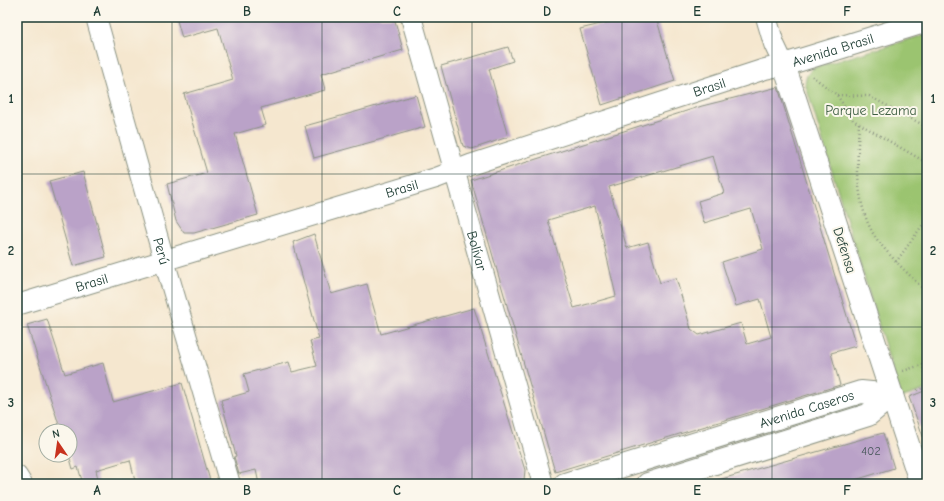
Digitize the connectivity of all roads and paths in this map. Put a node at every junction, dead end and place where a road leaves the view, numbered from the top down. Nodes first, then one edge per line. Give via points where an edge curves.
1 (96, 17) edge
2 (411, 17) edge
3 (766, 17) edge
4 (927, 21) edge
5 (793, 63) junction
6 (837, 95) junction
7 (859, 124) junction
8 (927, 127) edge
9 (927, 163) edge
10 (454, 171) junction
11 (927, 219) edge
12 (164, 260) junction
13 (896, 262) junction
14 (927, 292) edge
15 (17, 306) edge
16 (927, 362) edge
17 (922, 364) junction
18 (927, 379) edge
19 (889, 386) junction
20 (927, 387) edge
21 (917, 390) dead end
22 (17, 476) edge
23 (22, 484) edge
24 (230, 484) edge
25 (543, 484) edge
26 (565, 484) edge
27 (648, 484) edge
28 (921, 484) edge

1 - 12 street, Perú
2 - 10 street, Bolívar
3 - 5 street, Defensa via 774,44
4 - 5 main road, Avenida Brasil
5 - 6 path via 810,70 813,77
5 - 10 street, Brasil via 765,69
5 - 19 main road, Defensa
6 - 7 path via 853,120
6 - 8 path via 869,96
7 - 9 path
7 - 13 path via 859,194 870,228
10 - 12 street, Brasil
10 - 25 street, Bolívar
11 - 13 path
12 - 15 street, Brasil
12 - 24 street, Perú
13 - 14 path
16 - 17 path
17 - 18 path
17 - 19 path
19 - 26 main road, Avenida Caseros via 861,392
19 - 27 main road, Avenida Caseros via 868,415
19 - 28 main road, Defensa
20 - 21 path
22 - 23 street

